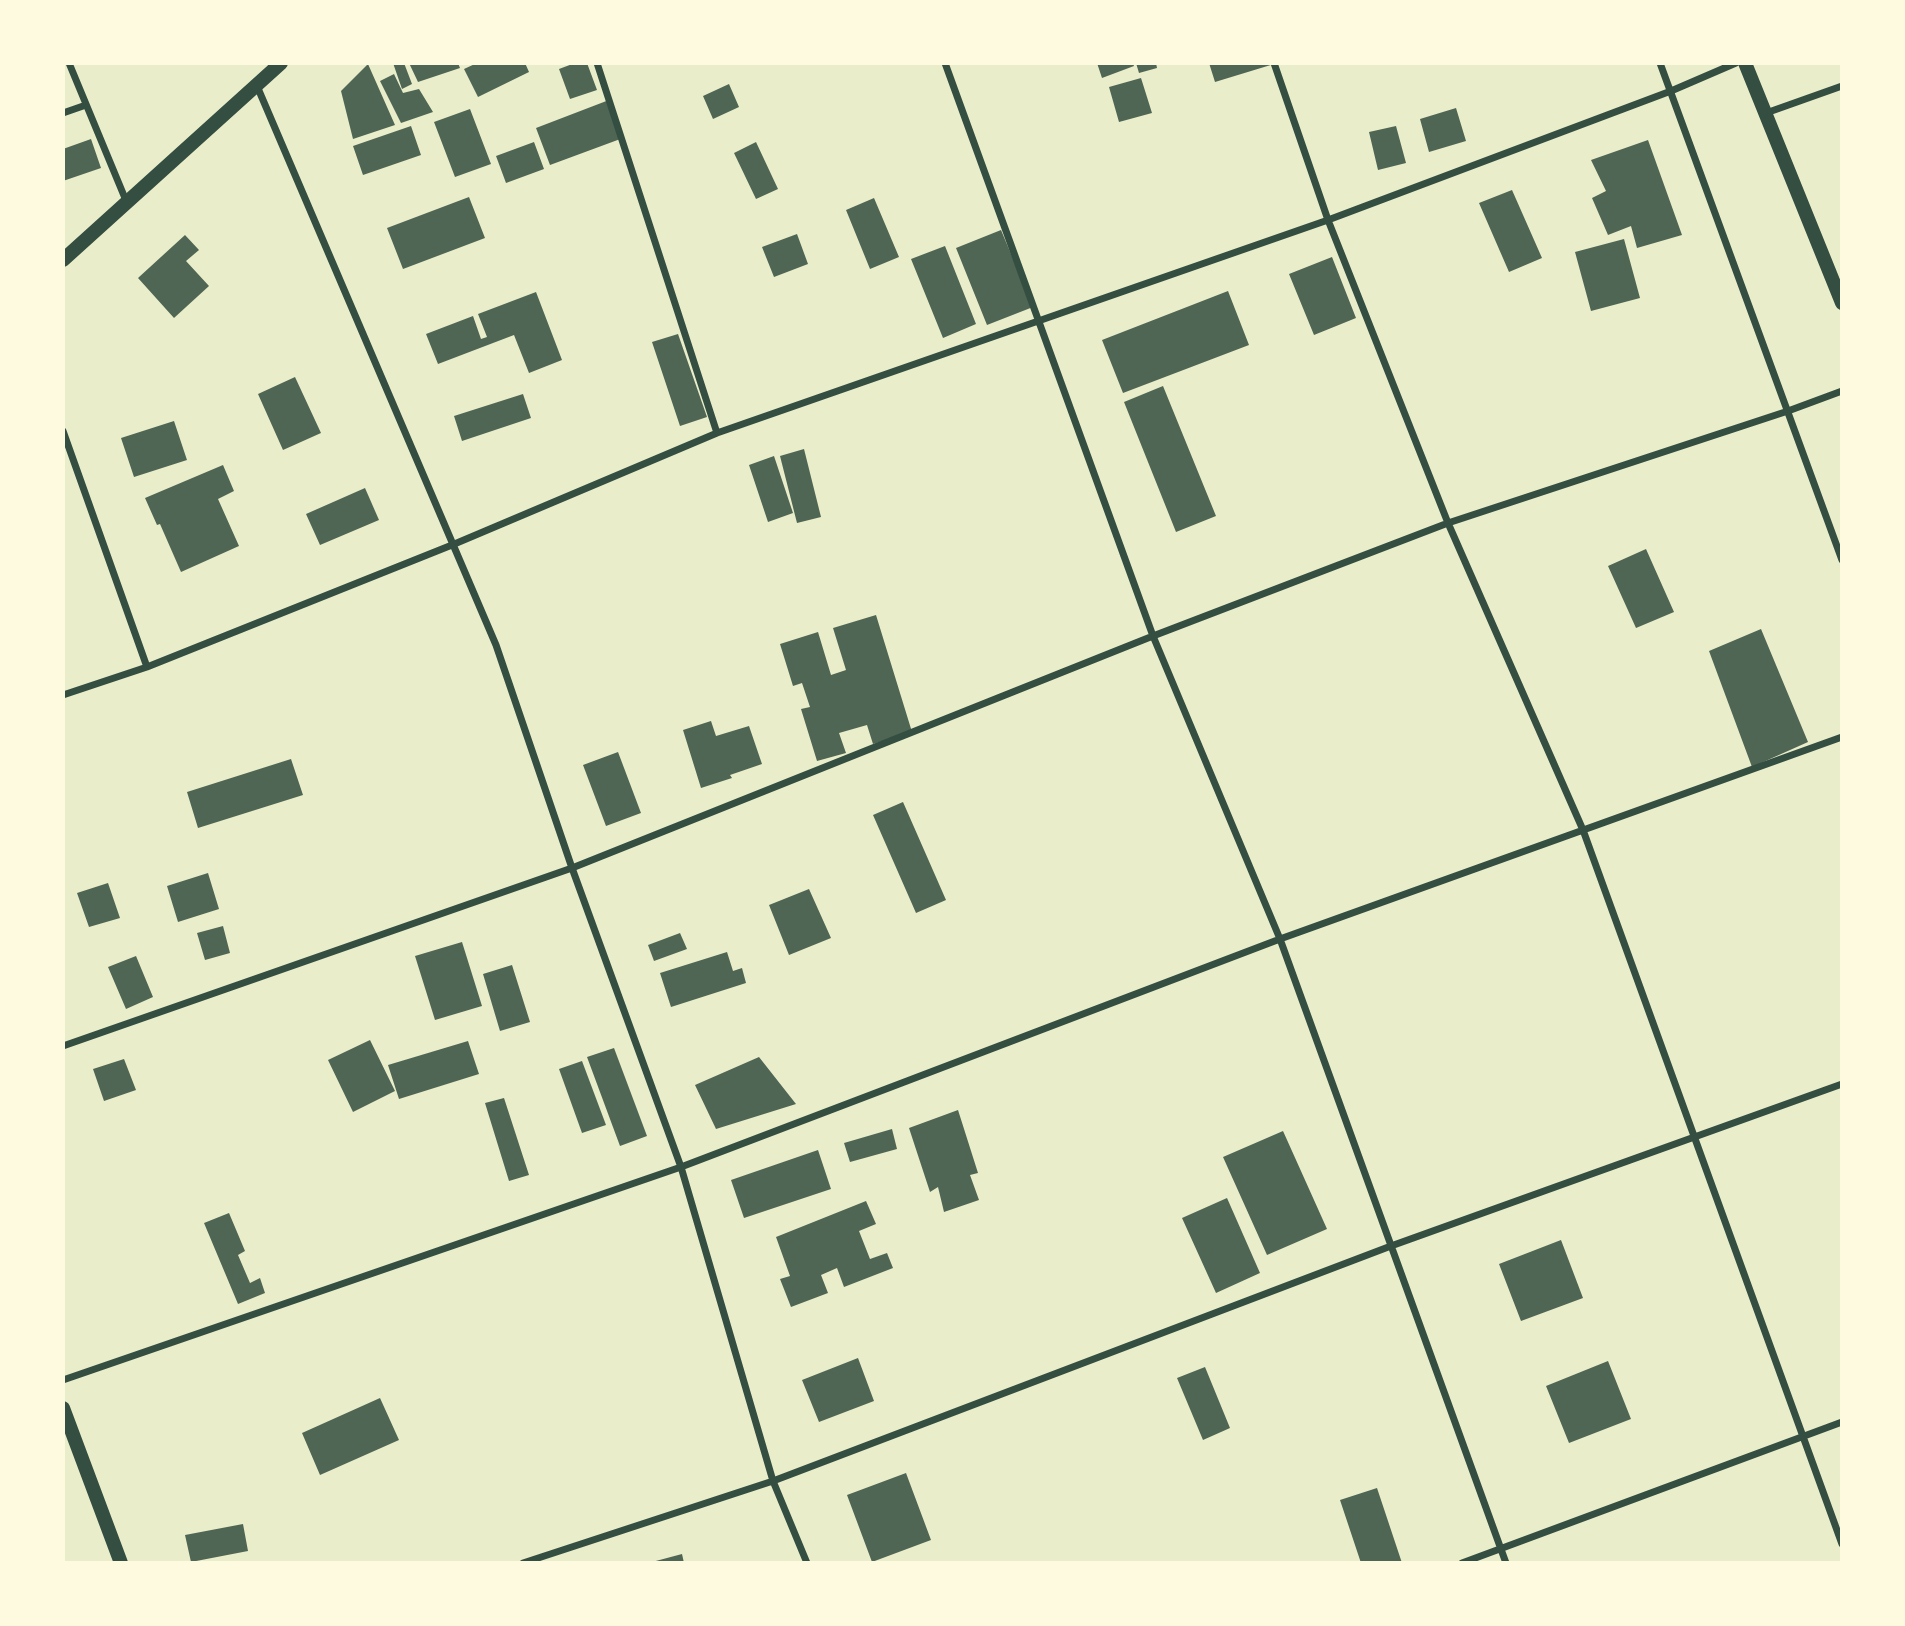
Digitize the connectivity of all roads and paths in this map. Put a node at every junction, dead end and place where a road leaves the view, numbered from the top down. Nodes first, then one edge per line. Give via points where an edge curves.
1 (69, 63) edge
2 (281, 63) edge
3 (597, 63) edge
4 (945, 63) edge
5 (1274, 63) edge
6 (1660, 63) edge
7 (1736, 63) edge
8 (1745, 63) edge
9 (257, 86) junction
10 (1842, 86) edge
11 (1671, 91) junction
12 (86, 105) junction
13 (63, 114) edge
14 (1765, 114) junction
15 (127, 203) junction
16 (1328, 220) junction
17 (63, 260) edge
18 (1842, 303) edge
19 (1039, 321) junction
20 (1842, 391) edge
21 (1788, 411) junction
22 (63, 431) edge
23 (717, 433) junction
24 (1448, 523) junction
25 (452, 545) junction
26 (1842, 560) edge
27 (1153, 636) junction
28 (147, 667) junction
29 (63, 695) edge
30 (1842, 737) edge
31 (1583, 830) junction
32 (572, 868) junction
33 (1280, 939) junction
34 (63, 1046) edge
35 (1842, 1084) edge
36 (1693, 1138) junction
37 (681, 1167) junction
38 (1391, 1246) junction
39 (63, 1380) edge
40 (63, 1408) edge
41 (1842, 1422) edge
42 (1804, 1437) junction
43 (773, 1481) junction
44 (1842, 1544) edge
45 (1501, 1549) junction
46 (121, 1563) edge
47 (523, 1563) edge
48 (807, 1563) edge
49 (1462, 1563) edge
50 (1506, 1563) edge

1 - 12 street
2 - 9 main road
3 - 23 street
4 - 19 street
5 - 16 street
6 - 11 street
7 - 11 street
8 - 14 main road
9 - 15 main road
9 - 25 street
10 - 14 street
11 - 16 street
11 - 21 street
12 - 13 street
12 - 15 street
14 - 18 main road
15 - 17 main road
16 - 19 street
16 - 24 street
19 - 23 street
19 - 27 street
20 - 21 street
21 - 24 street
21 - 26 street
22 - 28 street
23 - 25 street
24 - 27 street
24 - 31 street
25 - 28 street
25 - 32 street via 496,645
27 - 32 street
27 - 33 street
28 - 29 street
30 - 31 street
31 - 33 street
31 - 36 street
32 - 34 street
32 - 37 street
33 - 37 street
33 - 38 street
35 - 36 street
36 - 38 street
36 - 42 street
37 - 39 street
37 - 43 street
38 - 43 street
38 - 45 street
40 - 46 main road
41 - 42 street
42 - 44 street
42 - 45 street
43 - 47 street
43 - 48 street
45 - 49 street
45 - 50 street

